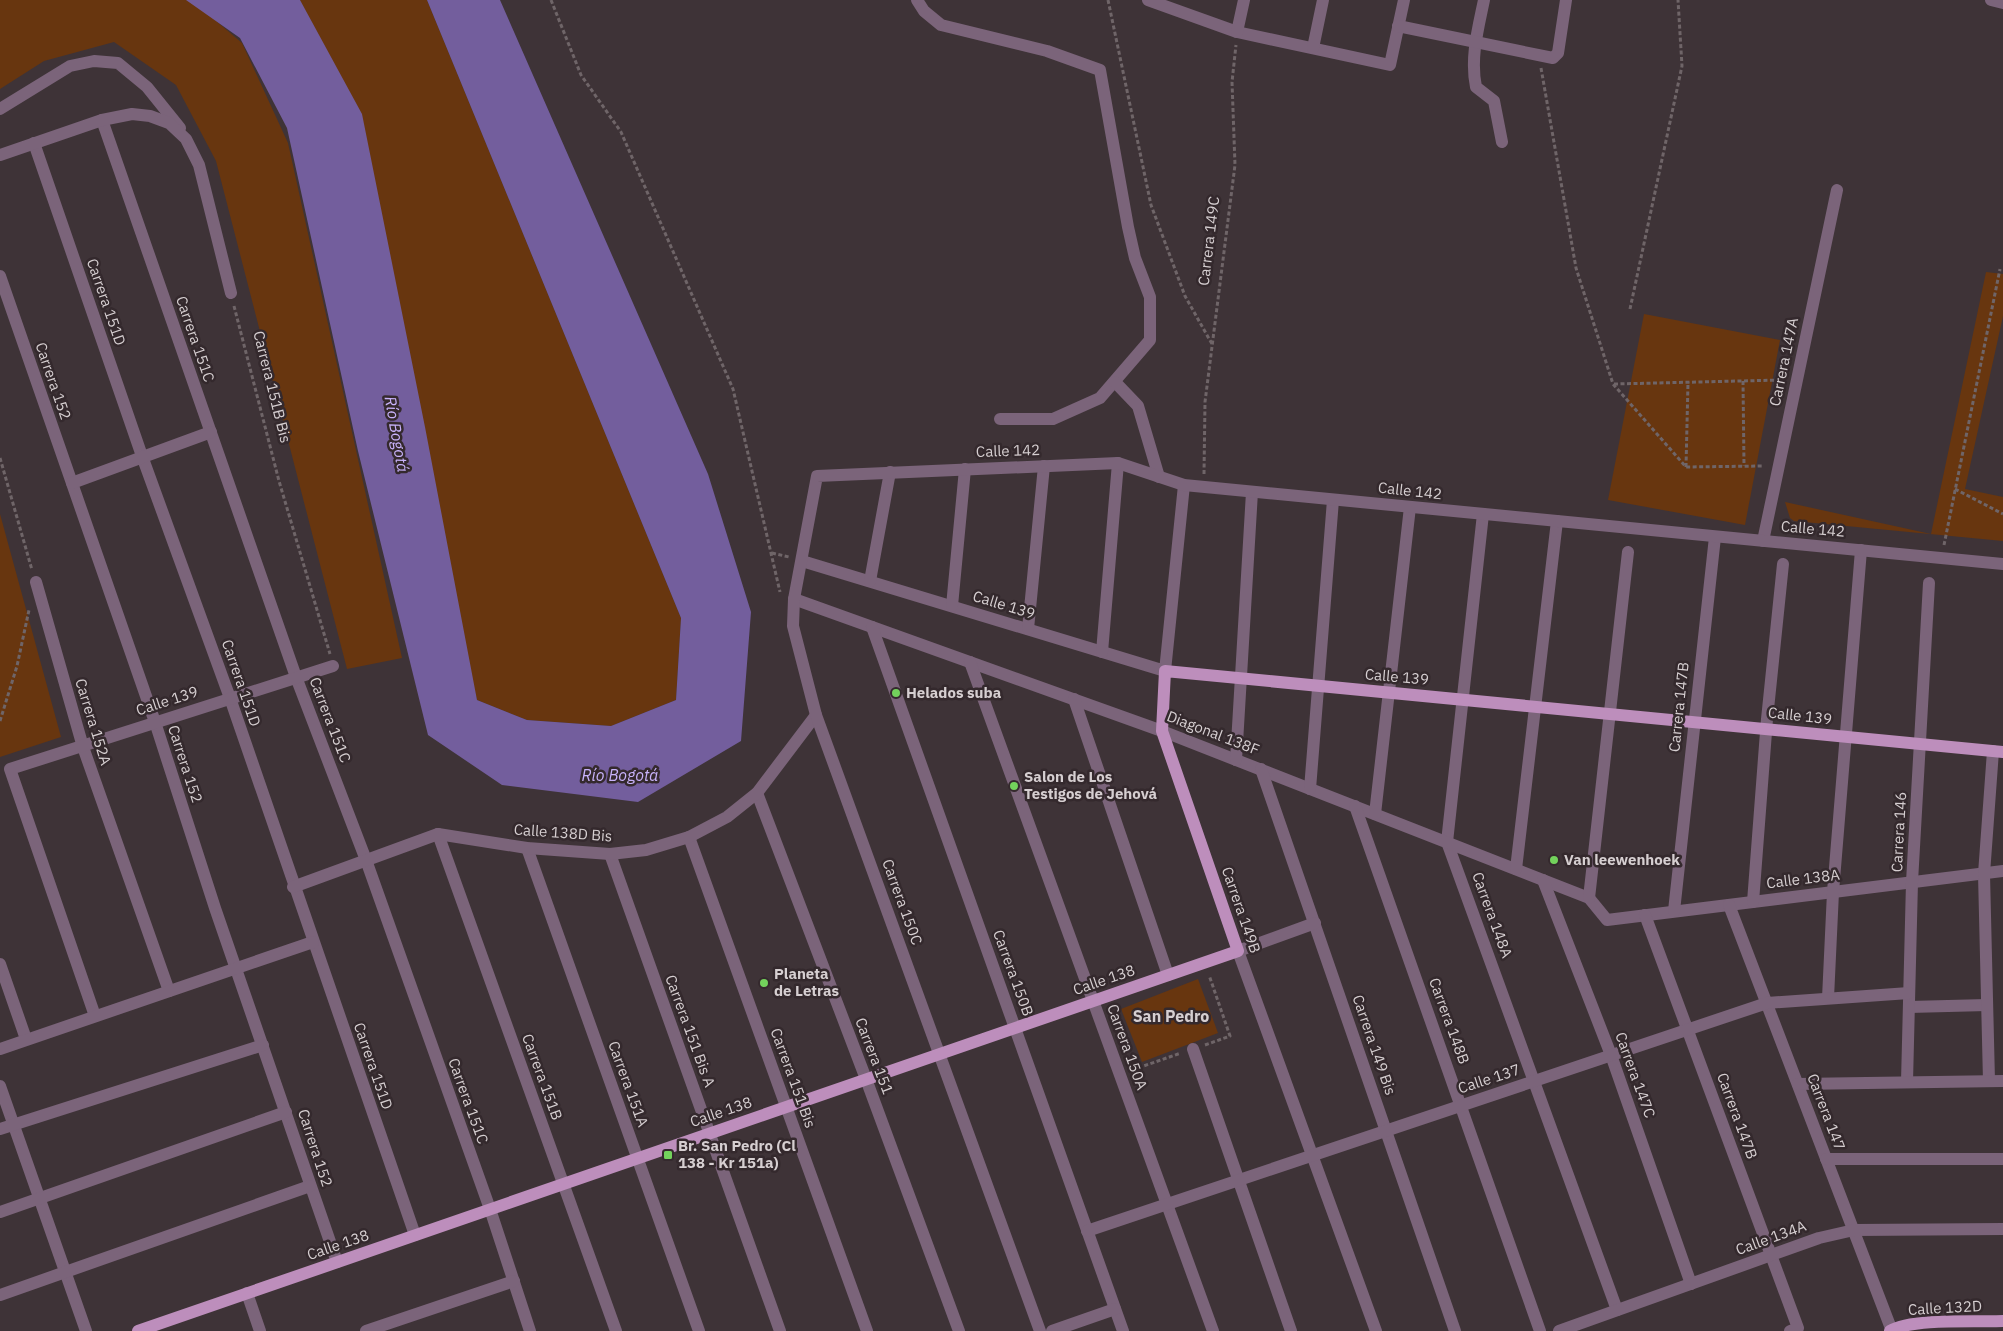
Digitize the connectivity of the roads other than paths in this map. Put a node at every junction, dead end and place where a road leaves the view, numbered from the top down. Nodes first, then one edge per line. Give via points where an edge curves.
1 (917, 0) edge
2 (1148, 0) edge
3 (1244, 0) edge
4 (1323, 0) edge
5 (1404, 0) edge
6 (1484, 0) edge
7 (1566, 0) edge
8 (1991, 0) edge
9 (2003, 2) edge
10 (1174, 4) edge
11 (1398, 26) junction
12 (1237, 32) junction
13 (1475, 42) junction
14 (1313, 48) junction
15 (0, 109) edge
16 (102, 120) junction
17 (186, 138) junction
18 (1502, 142) dead end
19 (34, 143) junction
20 (0, 155) edge
21 (1838, 190) dead end
22 (0, 276) edge
23 (231, 293) road end
24 (1115, 382) junction
25 (1000, 420) dead end
26 (211, 432) junction
27 (142, 456) junction
28 (1118, 463) junction
29 (1044, 466) junction
30 (965, 469) junction
31 (890, 472) junction
32 (817, 476) joint
33 (1159, 477) junction
34 (72, 483) junction
35 (1184, 485) junction
36 (1252, 492) junction
37 (1333, 500) junction
38 (1410, 507) junction
39 (1483, 514) junction
40 (1557, 521) junction
41 (1715, 536) junction
42 (1763, 541) junction
43 (1861, 550) junction
44 (1628, 552) dead end
45 (802, 561) junction
46 (1783, 564) dead end
47 (2003, 564) edge
48 (36, 582) road end
49 (870, 582) junction
50 (1929, 583) dead end
51 (788, 599) junction
52 (952, 606) junction
53 (872, 627) junction
54 (1028, 629) junction
55 (1102, 652) junction
56 (970, 662) junction
57 (333, 666) road end
58 (1165, 670) junction
59 (296, 677) junction
60 (1242, 678) junction
61 (1319, 685) junction
62 (1390, 692) junction
63 (230, 698) junction
64 (1074, 699) junction
65 (1464, 699) junction
66 (1536, 706) junction
67 (1611, 714) junction
68 (816, 715) junction
69 (155, 722) junction
70 (1694, 722) junction
71 (1766, 729) junction
72 (1162, 731) junction
73 (1845, 736) junction
74 (1919, 744) junction
75 (82, 747) junction
76 (1998, 751) edge
77 (1236, 760) junction
78 (1261, 770) junction
79 (1310, 789) junction
80 (757, 793) junction
81 (1355, 806) junction
82 (1375, 814) junction
83 (438, 834) junction
84 (689, 837) junction
85 (1447, 842) junction
86 (527, 848) junction
87 (610, 854) junction
88 (366, 860) junction
89 (1516, 869) junction
90 (2003, 871) edge
91 (1984, 874) junction
92 (1543, 880) junction
93 (1912, 882) junction
94 (294, 887) junction
95 (1833, 892) junction
96 (1589, 898) junction
97 (1753, 902) junction
98 (1729, 905) junction
99 (1674, 912) junction
100 (1645, 915) junction
101 (1607, 920) joint
102 (1315, 923) junction
103 (313, 942) junction
104 (1238, 951) junction
105 (0, 964) edge
106 (236, 970) junction
107 (1168, 975) junction
108 (169, 991) junction
109 (1909, 993) junction
110 (1828, 998) junction
111 (1093, 1001) junction
112 (1766, 1003) junction
113 (1987, 1006) junction
114 (1909, 1007) junction
115 (95, 1016) junction
116 (1015, 1028) junction
117 (1688, 1029) junction
118 (26, 1040) junction
119 (263, 1045) junction
120 (0, 1049) edge
121 (1193, 1049) road end
122 (940, 1054) junction
123 (1611, 1055) junction
124 (866, 1079) junction
125 (1536, 1080) junction
126 (1989, 1081) junction
127 (2003, 1081) edge
128 (1907, 1082) junction
129 (1798, 1084) junction
130 (0, 1086) edge
131 (1461, 1105) junction
132 (786, 1107) junction
133 (286, 1112) junction
134 (14, 1125) junction
135 (0, 1129) edge
136 (1386, 1130) junction
137 (710, 1134) junction
138 (1312, 1155) junction
139 (638, 1158) junction
140 (1826, 1159) junction
141 (2003, 1159) edge
142 (1238, 1180) junction
143 (564, 1184) junction
144 (310, 1186) junction
145 (39, 1199) junction
146 (1166, 1204) junction
147 (490, 1209) junction
148 (0, 1212) edge
149 (2003, 1229) edge
150 (1087, 1230) junction
151 (1854, 1230) junction
152 (415, 1235) junction
153 (1771, 1256) junction
154 (337, 1262) junction
155 (66, 1274) junction
156 (514, 1282) junction
157 (1691, 1284) junction
158 (247, 1293) junction
159 (0, 1295) edge
160 (1115, 1309) junction
161 (1618, 1310) junction
162 (2003, 1322) edge
163 (1974, 1327) edge
164 (1794, 1330) edge
165 (1892, 1330) edge
166 (86, 1331) edge
167 (138, 1331) edge
168 (260, 1331) edge
169 (366, 1331) edge
170 (530, 1331) edge
171 (616, 1331) edge
172 (699, 1331) edge
173 (780, 1331) edge
174 (867, 1331) edge
175 (959, 1331) edge
176 (1040, 1331) edge
177 (1052, 1331) edge
178 (1123, 1331) edge
179 (1213, 1331) edge
180 (1292, 1331) edge
181 (1376, 1331) edge
182 (1455, 1331) edge
183 (1540, 1331) edge
184 (1559, 1331) edge

1 - 24 street via 941,25 1047,51 1100,70 1128,227 1135,258 1150,297 1150,340
2 - 10 street
3 - 12 street
4 - 14 street
5 - 11 street
6 - 13 street
7 - 13 street via 1558,53 1553,58
8 - 9 street
10 - 12 street
11 - 13 street
11 - 14 street via 1390,65
12 - 14 street
13 - 18 street via 1473,74 1476,87 1494,101
15 - 17 street via 70,66 94,61 118,63 147,87
16 - 17 street via 132,114 150,116 169,123
16 - 19 street
16 - 26 street, Carrera 151C
17 - 23 street via 199,165
19 - 20 street
19 - 27 street, Carrera 151D
21 - 42 street, Carrera 147A
22 - 34 street, Carrera 152
24 - 25 street via 1100,398 1054,420
24 - 33 street via 1138,406
26 - 27 street
26 - 59 street, Carrera 151C
27 - 34 street
27 - 63 street, Carrera 151D
28 - 29 street, Calle 142
28 - 33 street, Calle 142
28 - 55 street
29 - 30 street, Calle 142
29 - 54 street
30 - 31 street, Calle 142
30 - 52 street
31 - 32 street, Calle 142
31 - 49 street
32 - 45 street, Carrera 150C
33 - 35 street, Calle 142
34 - 69 street, Carrera 152
35 - 36 street, Calle 142
35 - 58 street, Carrera 149B
36 - 37 street, Calle 142
36 - 60 street
37 - 38 street, Calle 142
37 - 61 street
38 - 39 street, Calle 142
38 - 62 street
39 - 40 street, Calle 142
39 - 65 street, Carrera 148A
40 - 41 street, Calle 142
40 - 66 street
41 - 42 street, Calle 142
41 - 70 street, Carrera 147B
42 - 43 street, Calle 142
43 - 47 street, Calle 142
43 - 73 street
44 - 67 street
45 - 49 street, Calle 139
45 - 51 street, Carrera 150C
46 - 71 street
48 - 75 street, Carrera 152A
49 - 52 street, Calle 139
50 - 74 street, Carrera 146
51 - 53 street, Diagonal 138F
51 - 68 street, Carrera 150C
52 - 54 street, Calle 139
53 - 56 street, Diagonal 138F
53 - 116 street, Carrera 150B
54 - 55 street, Calle 139
55 - 58 street, Calle 139
56 - 64 street, Diagonal 138F
56 - 111 street, Carrera 150A
57 - 59 street, Calle 139
58 - 60 main road, Calle 139
58 - 72 main road, Carrera 149B
59 - 63 street, Calle 139
59 - 88 street, Carrera 151C
60 - 61 main road, Calle 139
60 - 77 street
61 - 62 main road, Calle 139
61 - 79 street
62 - 65 main road, Calle 139
62 - 82 street
63 - 69 street, Calle 139
63 - 94 street, Carrera 151D
64 - 72 street, Diagonal 138F
64 - 107 street
65 - 66 main road, Calle 139
65 - 85 street, Carrera 148A
66 - 67 main road, Calle 139
66 - 89 street
67 - 70 main road, Calle 139
67 - 96 street
68 - 80 street, Calle 138D Bis
68 - 122 street, Carrera 150C
69 - 75 street, Calle 139
69 - 106 street, Carrera 152
70 - 71 main road, Calle 139
70 - 99 street, Carrera 147B
71 - 73 main road, Calle 139
71 - 97 street
72 - 77 street, Diagonal 138F
72 - 104 main road, Carrera 149B
73 - 74 main road, Calle 139
73 - 95 street
74 - 76 main road, Calle 139
74 - 93 street, Carrera 146
75 - 108 street, Carrera 152A
75 - 115 street, Calle 139 via 10,769
76 - 91 street
77 - 78 street, Diagonal 138F
78 - 79 street, Diagonal 138F
78 - 102 street, Carrera 149 Bis
79 - 81 street, Diagonal 138F
80 - 84 street, Calle 138D Bis via 727,817
80 - 124 street, Carrera 151
81 - 82 street, Diagonal 138F
81 - 131 street, Carrera 148B
82 - 85 street, Diagonal 138F
83 - 86 street, Calle 138D Bis
83 - 88 street, Calle 138D Bis
83 - 143 street, Carrera 151B
84 - 87 street, Calle 138D Bis via 646,850
84 - 132 street, Carrera 151 Bis
85 - 89 street, Diagonal 138F
85 - 125 street, Carrera 148A
86 - 87 street, Calle 138D Bis
86 - 139 street, Carrera 151A
87 - 137 street, Carrera 151 Bis A
88 - 94 street, Calle 138D Bis
88 - 147 street, Carrera 151C
89 - 92 street, Diagonal 138F
90 - 91 street, Calle 138A
91 - 93 street, Calle 138A
91 - 113 street
92 - 96 street, Diagonal 138F
92 - 123 street, Carrera 147C
93 - 95 street, Calle 138A
93 - 109 street, Carrera 146
94 - 103 street, Carrera 151D
95 - 97 street, Calle 138A
95 - 110 street
96 - 101 street, Diagonal 138F
97 - 98 street, Calle 138A
98 - 99 street, Calle 138A
98 - 112 street, Carrera 147
99 - 100 street, Calle 138A
100 - 101 street, Calle 138A
100 - 117 street, Carrera 147B
102 - 104 street, Calle 138
102 - 136 street, Carrera 149 Bis
103 - 106 street
103 - 152 street, Carrera 151D
104 - 107 main road, Calle 138
104 - 138 street, Carrera 149B
105 - 118 street
106 - 108 street
106 - 119 street, Carrera 152
107 - 111 main road, Calle 138
108 - 115 street
109 - 110 street, Calle 137
109 - 114 street, Carrera 146
110 - 112 street, Calle 137
111 - 116 main road, Calle 138
111 - 146 street, Carrera 150A
112 - 117 street, Calle 137
112 - 129 street, Carrera 147
113 - 114 street
113 - 126 street
114 - 128 street, Carrera 146
115 - 118 street
116 - 122 main road, Calle 138
116 - 150 street, Carrera 150B
117 - 123 street, Calle 137
117 - 153 street, Carrera 147B
118 - 120 street
119 - 133 street, Carrera 152
119 - 134 street
121 - 142 street
122 - 124 main road, Calle 138
122 - 176 street, Carrera 150C
123 - 125 street, Calle 137
123 - 157 street, Carrera 147C
124 - 132 main road, Calle 138
124 - 175 street, Carrera 151
125 - 131 street, Calle 137
125 - 161 street, Carrera 148A
126 - 127 street
126 - 128 street
128 - 129 street
129 - 140 street, Carrera 147
130 - 134 street
131 - 136 street, Calle 137
131 - 183 street, Carrera 148B
132 - 137 main road, Calle 138
132 - 174 street, Carrera 151 Bis
133 - 144 street, Carrera 152
133 - 145 street
134 - 135 street
134 - 145 street
136 - 138 street, Calle 137
136 - 182 street, Carrera 149 Bis
137 - 139 main road, Calle 138
137 - 173 street, Carrera 151 Bis A
138 - 142 street, Calle 137
138 - 181 street, Carrera 149B
139 - 143 main road, Calle 138
139 - 172 street, Carrera 151A
140 - 141 street
140 - 151 street, Carrera 147
142 - 146 street, Calle 137
142 - 180 street
143 - 147 main road, Calle 138
143 - 171 street, Carrera 151B
144 - 154 street, Carrera 152
144 - 155 street
145 - 148 street
145 - 155 street
146 - 150 street, Calle 137
146 - 179 street, Carrera 150A
147 - 152 main road, Calle 138
147 - 156 street, Carrera 151C
149 - 151 street, Calle 134A
150 - 160 street, Carrera 150B
151 - 153 street, Calle 134A via 1819,1238
151 - 165 street, Carrera 147
152 - 154 main road, Calle 138
153 - 157 street, Calle 134A
153 - 164 street, Carrera 147B
154 - 158 main road, Calle 138
155 - 159 street
155 - 166 street
156 - 169 street
156 - 170 street, Carrera 151C
157 - 161 street, Calle 134A
158 - 167 main road, Calle 138
158 - 168 street
160 - 177 street
160 - 178 street, Carrera 150B
161 - 184 street, Calle 134A
162 - 163 main road, Calle 132D
163 - 165 main road, Calle 132D via 1919,1324

